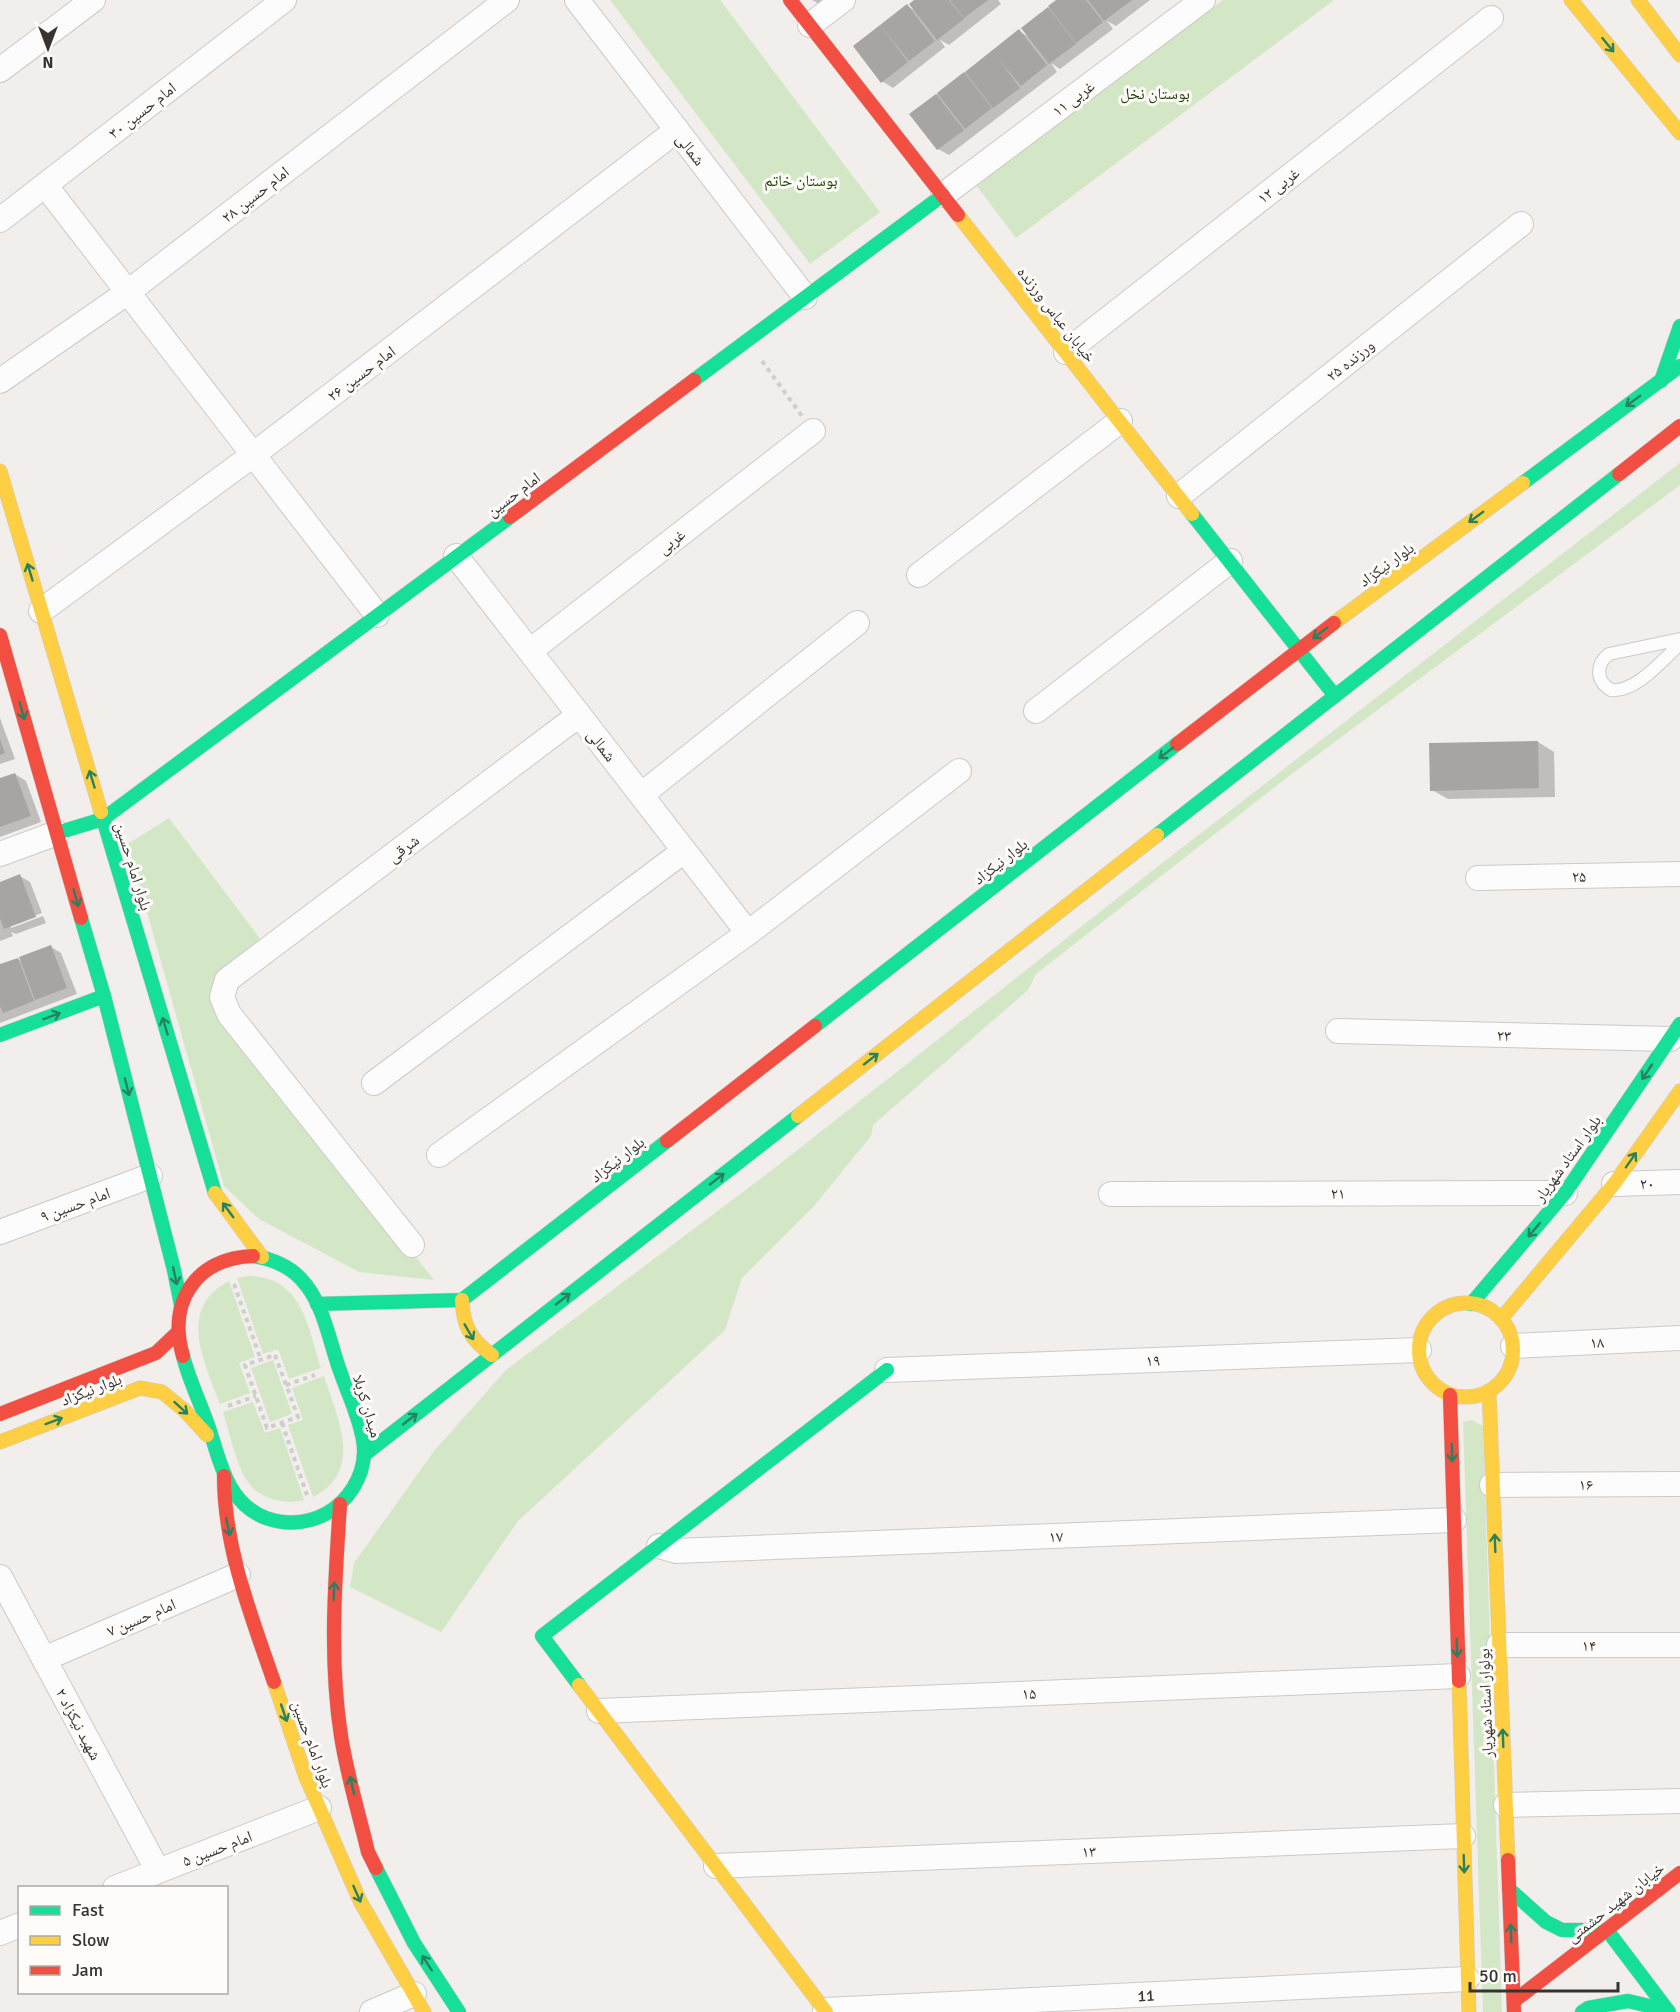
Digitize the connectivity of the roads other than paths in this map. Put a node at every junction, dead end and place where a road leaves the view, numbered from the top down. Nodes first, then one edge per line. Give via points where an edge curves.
1 (93, 0) edge
2 (284, 0) edge
3 (507, 0) edge
4 (577, 0) edge
5 (790, 0) edge
6 (843, 0) edge
7 (1203, 0) edge
8 (1571, 0) edge
9 (1638, 0) edge
10 (1491, 18) dead end
11 (810, 25) junction
12 (1680, 55) edge
13 (0, 70) edge
14 (677, 130) junction
15 (1680, 133) edge
16 (45, 185) junction
17 (943, 195) junction
18 (0, 220) edge
19 (1521, 224) dead end
20 (128, 292) junction
21 (805, 297) junction
22 (1680, 326) edge
23 (1066, 352) junction
24 (1680, 366) edge
25 (0, 381) edge
26 (1661, 381) junction
27 (1120, 422) junction
28 (1680, 426) edge
29 (813, 431) road end
30 (253, 455) junction
31 (0, 471) edge
32 (1179, 496) junction
33 (456, 556) junction
34 (1230, 561) junction
35 (919, 575) dead end
36 (41, 610) junction
37 (377, 615) junction
38 (857, 623) dead end
39 (0, 634) edge
40 (1680, 639) edge
41 (1680, 644) edge
42 (1299, 649) junction
43 (530, 651) junction
44 (6, 676) edge
45 (1335, 696) junction
46 (1036, 711) dead end
47 (579, 715) junction
48 (959, 771) dead end
49 (641, 795) junction
50 (103, 819) junction
51 (57, 833) junction
52 (684, 851) junction
53 (0, 854) edge
54 (1680, 874) edge
55 (1478, 878) dead end
56 (748, 933) junction
57 (104, 996) junction
58 (1338, 1031) dead end
59 (1675, 1031) edge
60 (0, 1035) edge
61 (375, 1083) dead end
62 (1680, 1091) edge
63 (439, 1155) dead end
64 (150, 1176) junction
65 (1680, 1182) edge
66 (1614, 1184) junction
67 (1565, 1193) junction
68 (1111, 1194) dead end
69 (0, 1232) edge
70 (412, 1245) dead end
71 (262, 1257) junction
72 (462, 1300) junction
73 (317, 1304) junction
74 (1471, 1304) junction
75 (180, 1305) junction
76 (1501, 1319) junction
77 (177, 1333) junction
78 (1680, 1338) edge
79 (1513, 1346) junction
80 (1419, 1350) junction
81 (492, 1355) junction
82 (887, 1370) joint
83 (1489, 1392) junction
84 (1450, 1395) junction
85 (0, 1414) edge
86 (0, 1442) edge
87 (214, 1442) junction
88 (364, 1455) junction
89 (224, 1469) junction
90 (1680, 1484) edge
91 (1492, 1485) junction
92 (340, 1504) junction
93 (1454, 1520) junction
94 (658, 1546) junction
95 (238, 1575) junction
96 (0, 1577) edge
97 (1680, 1645) edge
98 (1499, 1646) junction
99 (44, 1659) junction
100 (1458, 1676) junction
101 (599, 1711) junction
102 (1680, 1801) edge
103 (1506, 1806) junction
104 (319, 1808) junction
105 (1463, 1836) junction
106 (716, 1866) junction
107 (158, 1871) junction
108 (1680, 1873) edge
109 (118, 1886) edge
110 (1509, 1889) junction
111 (18, 1926) edge
112 (1607, 1930) junction
113 (0, 1933) edge
114 (1467, 1979) junction
115 (419, 2003) edge
116 (1514, 2007) edge
117 (825, 2011) edge
118 (1668, 2011) edge
119 (372, 2012) edge
120 (459, 2012) edge
121 (1469, 2012) edge
122 (1582, 2012) edge

1 - 13 street
2 - 16 street, امام حسین ۳۰
3 - 20 street, امام حسین ۲۸
4 - 14 street, شمالی
5 - 11 main road, خیابان عباس ورزنده
6 - 11 street
7 - 17 street, غربی ۱۱
8 -> 15 main road
9 - 12 main road
10 - 23 street, غربی ۱۲
11 - 17 main road, خیابان عباس ورزنده
14 - 21 street, شمالی
14 - 30 street, امام حسین ۲۶
16 - 18 street, امام حسین ۳۰
16 - 20 street
17 - 21 main road, امام حسین
17 - 23 main road, خیابان عباس ورزنده
19 - 32 street, ورزنده ۲۵
20 - 25 street, امام حسین ۲۸
20 - 30 street
21 - 33 main road, امام حسین
22 - 26 main road
23 - 27 main road, خیابان عباس ورزنده
24 - 26 main road, بلوار نیکزاد
26 -> 42 main road, بلوار نیکزاد
27 - 32 main road, خیابان عباس ورزنده
27 - 35 street
28 - 45 main road
29 - 43 street, غربی
30 - 36 street, امام حسین ۲۶
30 - 37 street
36 -> 31 main road, بلوار امام حسین
32 - 34 main road, خیابان عباس ورزنده
33 - 37 main road, امام حسین
33 - 43 street, شمالی
34 - 42 main road, خیابان عباس ورزنده
34 - 46 street
50 -> 36 main road, بلوار امام حسین
37 - 50 main road, امام حسین
38 - 49 street
39 - 44 main road
40 - 41 lane via 1609,654 1599,665 1600,680 1611,690 1627,689
42 - 45 main road, خیابان عباس ورزنده
42 -> 72 main road, بلوار نیکزاد
43 - 47 street, شمالی
44 -> 51 main road
81 -> 45 main road
47 - 49 street, شمالی
47 - 70 street, شرقی via 227,980 222,997 229,1014
48 - 56 street
49 - 52 street, شمالی
50 - 51 main road, امام حسین
71 -> 50 main road, بلوار امام حسین via 214,1191
51 - 53 street
51 -> 57 main road
52 - 56 street, شمالی
52 - 61 street
54 - 55 street, ۲۵
56 - 63 street
60 -> 57 main road
57 -> 64 main road
58 - 59 street, ۲۳
59 -> 67 main road, بلوار استاد شهریار
66 -> 62 main road
64 - 69 street, امام حسین ۹
64 -> 75 main road
65 - 66 street, ۲۰
66 - 76 main road
67 - 68 street, ۲۱
67 -> 74 main road, بلوار استاد شهریار
71 - 73 main road, میدان کربلا via 296,1273
71 - 75 main road, میدان کربلا via 226,1260 201,1274
72 - 73 main road
72 -> 81 main road via 467,1333
73 - 88 main road, میدان کربلا via 362,1437
74 - 76 main road via 1482,1306
74 - 80 main road via 1441,1311 1422,1335
75 - 77 main road, میدان کربلا
76 - 79 main road
77 - 85 main road, بلوار نیکزاد via 156,1353
77 - 87 main road, میدان کربلا
78 - 79 street, ۱۸
79 - 83 main road via 1506,1375
80 - 82 street, ۱۹
80 - 84 main road via 1427,1376
88 -> 81 main road
82 - 94 main road
83 - 84 main road via 1466,1398
83 - 91 main road, بولوار استاد شهریار
84 -> 93 main road, بولوار استاد شهریار
86 -> 87 main road, بلوار نیکزاد via 140,1388 162,1392
87 - 89 main road, میدان کربلا
88 - 92 main road, میدان کربلا via 356,1482
89 - 92 main road, میدان کربلا via 232,1491 261,1516 288,1522 315,1519
89 -> 95 main road, بلوار امام حسین via 224,1506
90 - 91 street, ۱۶
98 -> 91 main road, بولوار استاد شهریار
120 -> 92 main road, بلوار امام حسین via 414,1943 368,1852 341,1737 334,1664
93 - 94 street, ۱۷ via 676,1551
93 -> 100 main road, بولوار استاد شهریار
94 - 101 main road via 542,1636
95 - 99 street, امام حسین ۷
95 -> 104 main road, بلوار امام حسین
96 - 99 street, شهید نیکزاد ۲
97 - 98 street, ۱۴
103 -> 98 main road, بولوار استاد شهریار
99 - 107 street, شهید نیکزاد ۲
100 - 101 street, ۱۵
100 - 105 main road, بولوار استاد شهریار
101 - 106 main road
102 - 103 street
103 - 110 main road, بولوار استاد شهریار
104 - 107 street, امام حسین ۵
104 -> 115 main road, بلوار امام حسین via 360,1901
105 - 106 street, ۱۳
105 -> 114 main road, بولوار استاد شهریار
106 - 117 main road
107 - 109 street, امام حسین ۵
108 - 112 main road, خیابان شهید حشمتی
110 - 112 main road via 1546,1922 1562,1930
116 -> 110 main road, بولوار استاد شهریار
111 - 113 street
112 - 116 main road, خیابان شهید حشمتی
112 - 118 main road
114 - 117 street, 11
114 - 121 main road, بولوار استاد شهریار
115 - 119 street
118 - 122 main road via 1628,2001

